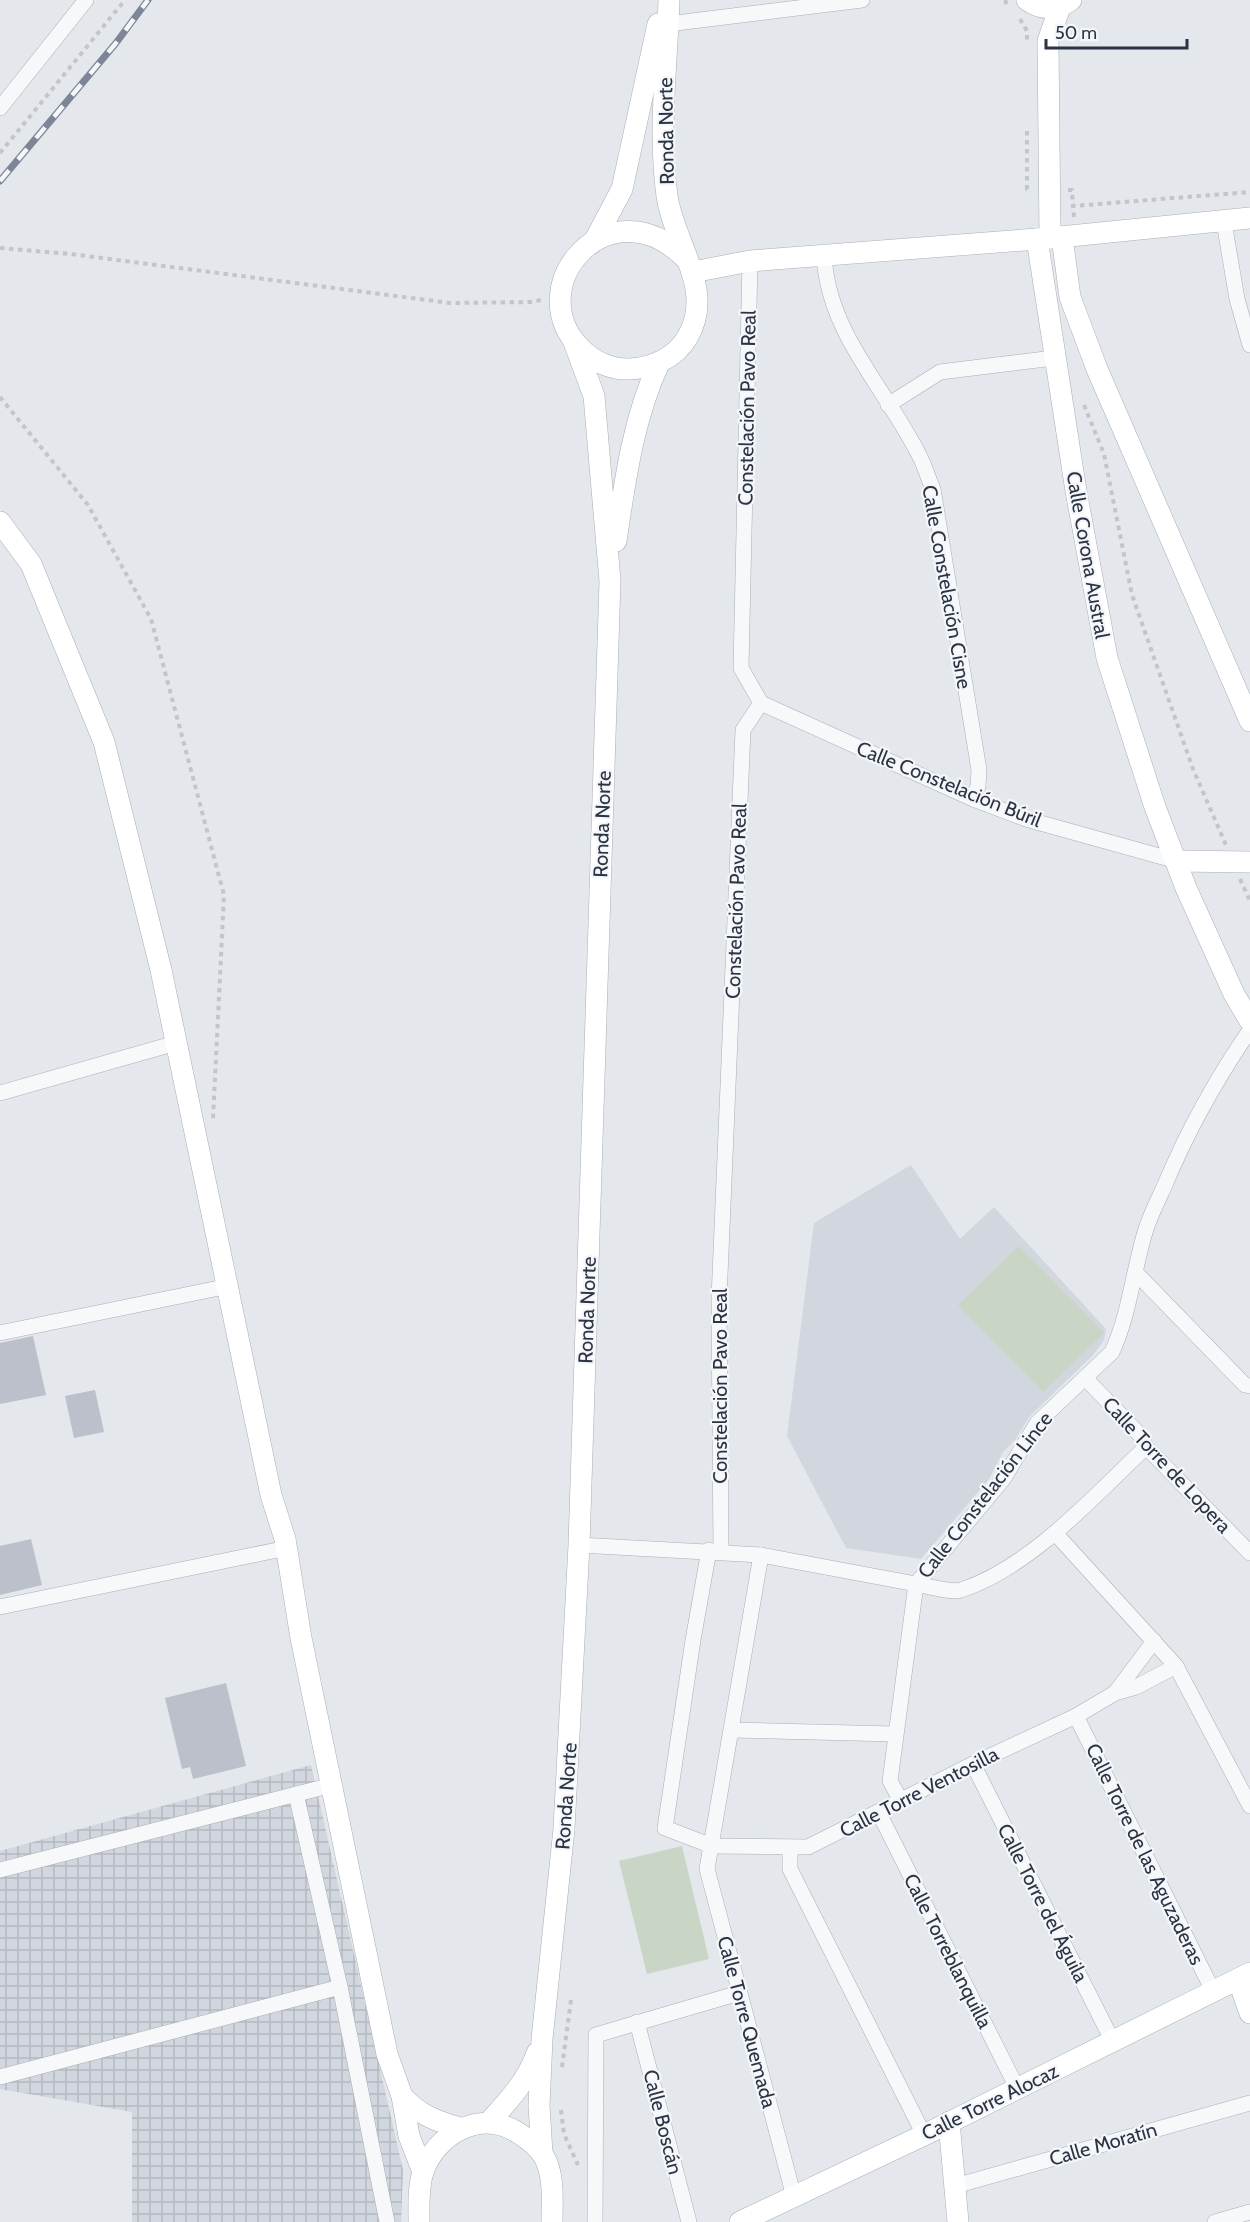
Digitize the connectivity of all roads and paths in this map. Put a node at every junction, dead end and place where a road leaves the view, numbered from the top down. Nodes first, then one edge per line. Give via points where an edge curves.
1 (86, 0) edge
2 (126, 0) edge
3 (663, 0) edge
4 (669, 0) edge
5 (862, 0) edge
6 (1027, 0) edge
7 (1066, 3) edge
8 (669, 24) junction
9 (1048, 41) junction
10 (0, 108) edge
11 (0, 153) edge
12 (1250, 218) edge
13 (1224, 222) junction
14 (1050, 238) junction
15 (594, 240) junction
16 (0, 248) edge
17 (824, 254) junction
18 (750, 261) junction
19 (690, 265) junction
20 (561, 292) junction
21 (574, 342) junction
22 (1250, 345) edge
23 (1054, 358) junction
24 (659, 363) junction
25 (0, 397) edge
26 (888, 405) junction
27 (0, 522) edge
28 (610, 580) junction
29 (761, 703) junction
30 (1250, 722) edge
31 (974, 799) junction
32 (1177, 861) junction
33 (1244, 869) edge
34 (1250, 901) edge
35 (1250, 1021) edge
36 (1250, 1030) edge
37 (176, 1043) junction
38 (0, 1093) edge
39 (213, 1122) dead end
40 (1137, 1274) junction
41 (229, 1286) junction
42 (0, 1333) edge
43 (1086, 1379) junction
44 (1250, 1386) edge
45 (1146, 1447) junction
46 (1055, 1533) junction
47 (579, 1545) junction
48 (287, 1548) junction
49 (715, 1551) junction
50 (1249, 1551) edge
51 (761, 1555) junction
52 (916, 1584) junction
53 (0, 1607) edge
54 (1154, 1641) junction
55 (1176, 1666) junction
56 (1115, 1693) junction
57 (1077, 1716) junction
58 (732, 1730) junction
59 (895, 1734) junction
60 (973, 1764) junction
61 (332, 1785) junction
62 (296, 1794) junction
63 (901, 1801) junction
64 (1250, 1806) edge
65 (879, 1813) junction
66 (712, 1846) junction
67 (790, 1847) junction
68 (0, 1870) edge
69 (1244, 1976) edge
70 (340, 1987) junction
71 (1213, 1991) junction
72 (739, 1993) junction
73 (572, 2000) dead end
74 (1250, 2013) edge
75 (637, 2022) junction
76 (542, 2038) junction
77 (1113, 2042) junction
78 (561, 2073) dead end
79 (0, 2077) edge
80 (1017, 2088) junction
81 (402, 2096) junction
82 (1250, 2103) edge
83 (560, 2104) dead end
84 (490, 2121) junction
85 (949, 2122) junction
86 (460, 2128) junction
87 (924, 2135) junction
88 (542, 2153) junction
89 (423, 2172) junction
90 (583, 2176) dead end
91 (956, 2186) junction
92 (794, 2197) junction
93 (1250, 2212) edge
94 (387, 2222) edge
95 (419, 2222) edge
96 (552, 2222) edge
97 (595, 2222) edge
98 (689, 2222) edge
99 (740, 2222) edge
100 (958, 2222) edge
101 (1215, 2222) edge

1 - 10 street
2 - 11 path
3 - 15 street, Ronda Norte via 622,189
4 - 8 street, Ronda Norte
5 - 8 street
6 - 7 street via 1043,8
6 - 9 street
7 - 9 street
8 - 19 street, Ronda Norte via 662,122 667,196 674,229
9 - 14 street
12 - 13 street
13 - 14 street
13 - 22 street via 1237,299
14 - 17 street
14 - 23 street, Calle Corona Austral
14 - 30 street via 1097,369
15 - 19 street via 633,231 653,235 671,244
15 - 20 street, Ronda Norte via 566,272
16 - 20 path via 450,303 534,302
17 - 18 street
17 - 26 street, Calle Constelación Cisne via 831,302 853,348
18 - 19 street
18 - 29 street, Constelación Pavo Real via 741,668
19 - 24 street, Ronda Norte via 698,289 695,324 674,353
20 - 21 street, Ronda Norte via 562,313
21 - 24 street, Ronda Norte via 588,356 613,367 641,369
21 - 28 street, Ronda Norte via 594,396
23 - 26 street via 940,372
23 - 32 street, Calle Corona Austral via 1107,658 1155,807
24 - 28 street, Ronda Norte via 639,418
25 - 39 path via 88,505 151,619 224,895
26 - 31 street, Calle Constelación Cisne via 919,455 933,489 979,770
27 - 37 street via 31,564 104,742
28 - 47 street, Ronda Norte
29 - 31 street, Calle Constelación Búril
29 - 49 street, Constelación Pavo Real via 743,730 719,1299
31 - 32 street, Calle Constelación Búril via 1026,819
32 - 33 street
32 - 35 street, Calle Corona Austral via 1199,920
33 - 34 path
36 - 40 street, Calle Constelación Lince via 1227,1063 1178,1153 1146,1229
37 - 38 street
37 - 41 street
40 - 43 street, Calle Constelación Lince via 1112,1352
40 - 44 street
41 - 42 street
41 - 48 street via 271,1495
43 - 45 street, Calle Torre de Lopera via 1142,1436
43 - 52 street, Calle Constelación Lince via 1037,1423 1004,1478
45 - 46 street
45 - 50 street, Calle Torre de Lopera
46 - 52 street via 1010,1566 959,1591
46 - 54 street
47 - 49 street
47 - 76 street, Ronda Norte via 564,1829
48 - 53 street
48 - 61 street via 301,1638
49 - 51 street
49 - 66 street via 693,1640 665,1828
51 - 52 street
51 - 58 street, Calle Torre Quemada
52 - 59 street
54 - 55 street
54 - 56 street, Calle Torre Ventosilla
55 - 56 street, Calle Torre Ventosilla via 1136,1687
55 - 64 street
56 - 57 street, Calle Torre Ventosilla
57 - 60 street, Calle Torre Ventosilla
57 - 71 street, Calle Torre de las Aguzaderas
58 - 59 street
58 - 66 street, Calle Torre Quemada
59 - 63 street via 890,1781
60 - 63 street, Calle Torre Ventosilla
60 - 77 street, Calle Torre del Águila
61 - 62 street
61 - 81 street via 387,2054
62 - 68 street
62 - 70 street
63 - 65 street, Calle Torre Ventosilla
65 - 67 street, Calle Torre Ventosilla via 808,1847
65 - 80 street, Calle Torreblanquilla
66 - 67 street, Calle Torre Ventosilla
66 - 72 street, Calle Torre Quemada via 707,1869
67 - 87 street via 790,1869
69 - 71 street, Calle Torre Alocaz
69 - 74 street
70 - 79 street
70 - 94 street
71 - 77 street, Calle Torre Alocaz
72 - 75 street
72 - 92 street, Calle Torre Quemada
73 - 78 path
75 - 97 street via 596,2035
75 - 98 street, Calle Boscán
76 - 84 street, Ronda Norte via 530,2073
76 - 88 street, Ronda Norte
77 - 80 street, Calle Torre Alocaz
80 - 85 street, Calle Torre Alocaz
81 - 86 street via 417,2112
81 - 89 street via 409,2136
82 - 91 street, Calle Moratín
83 - 90 path via 564,2134
84 - 86 street
84 - 88 street via 524,2136
85 - 87 street, Calle Torre Alocaz
85 - 91 street
86 - 89 street via 443,2143
87 - 92 street, Calle Torre Alocaz
88 - 96 street, Ronda Norte via 550,2174
89 - 95 street
91 - 100 street
92 - 99 street, Calle Torre Alocaz
93 - 101 street

